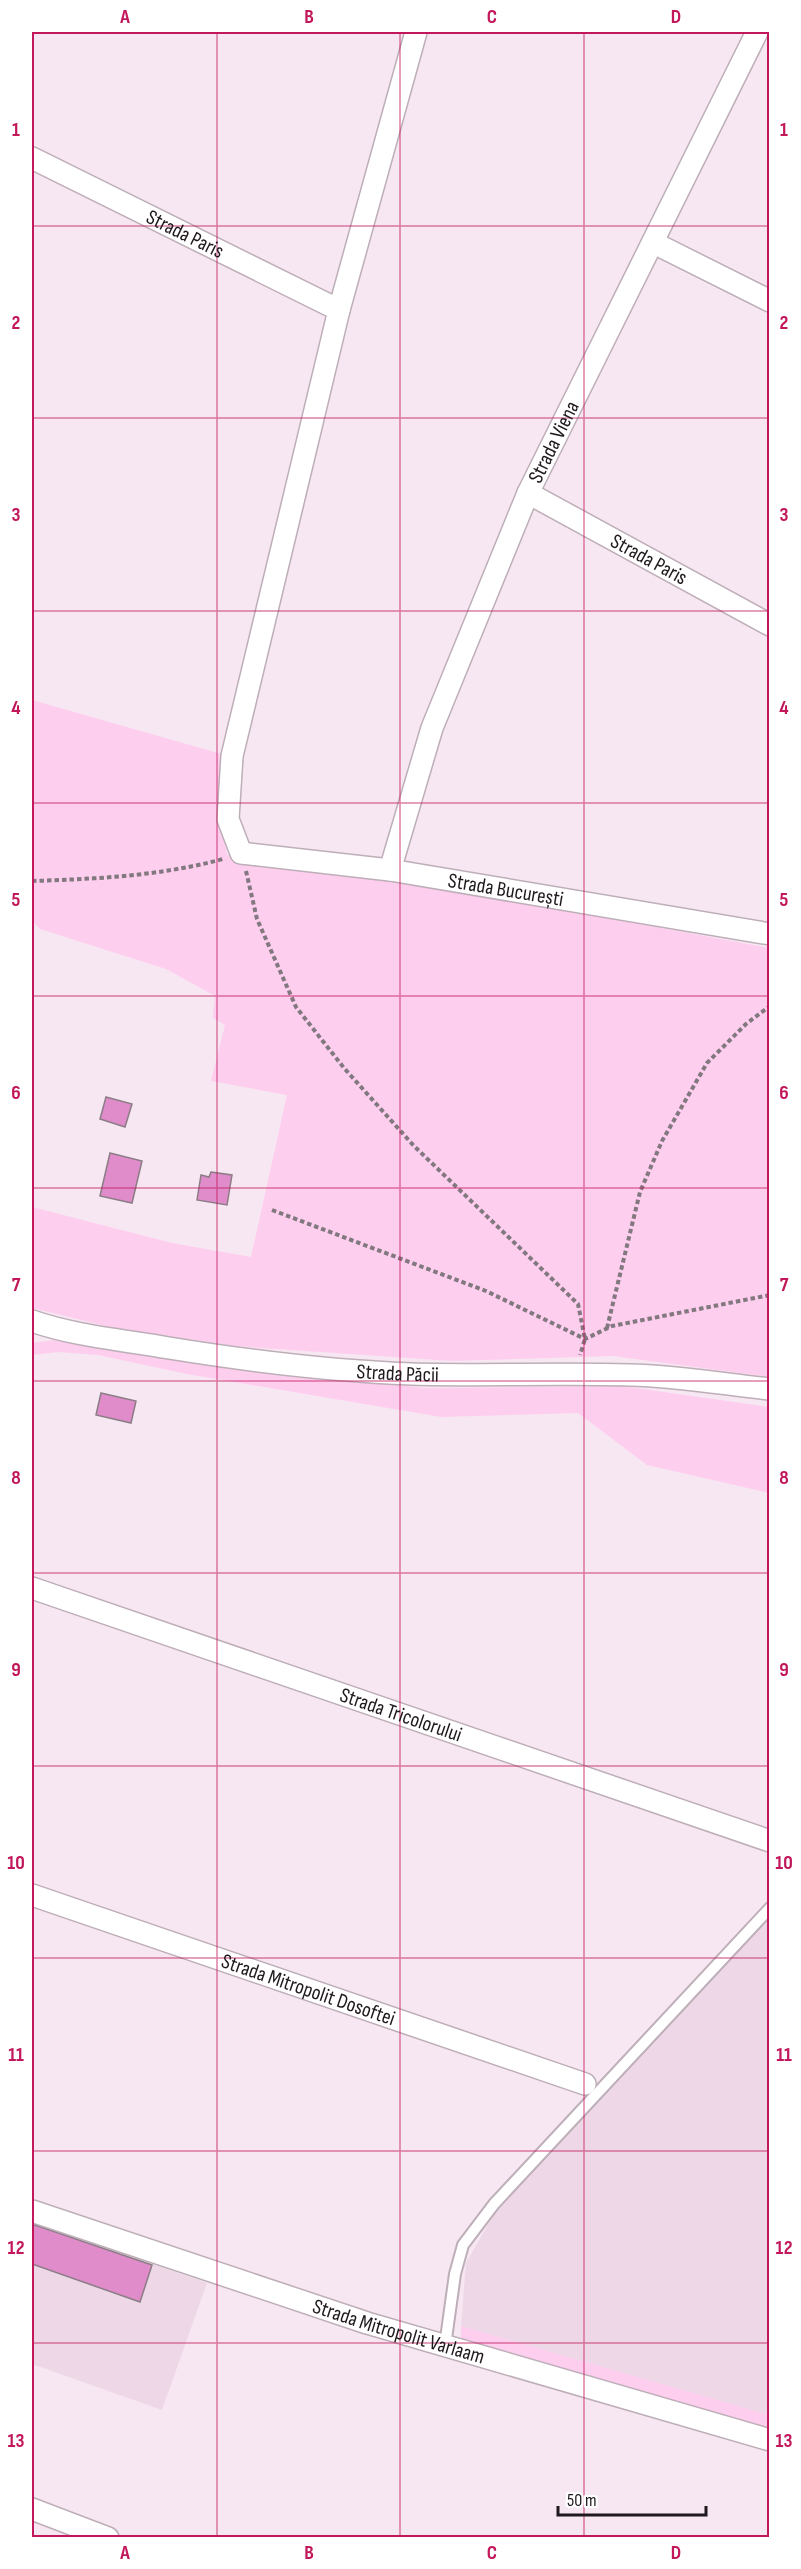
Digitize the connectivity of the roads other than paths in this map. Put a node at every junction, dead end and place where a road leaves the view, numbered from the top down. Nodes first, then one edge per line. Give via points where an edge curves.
1 (416, 32) edge
2 (758, 32) edge
3 (32, 158) edge
4 (654, 243) junction
5 (770, 301) edge
6 (339, 310) junction
7 (528, 493) junction
8 (770, 625) edge
9 (390, 870) junction
10 (770, 934) edge
11 (38, 1326) edge
12 (770, 1389) edge
13 (32, 1588) edge
14 (770, 1841) edge
15 (32, 1895) edge
16 (770, 1908) edge
17 (585, 2084) dead end
18 (32, 2211) edge
19 (445, 2346) junction
20 (770, 2440) edge
21 (32, 2509) edge
22 (108, 2538) edge

1 - 6 street
2 - 4 street, Strada Viena
3 - 6 street, Strada Paris
4 - 5 street
4 - 7 street, Strada Viena
6 - 9 street, Strada București via 232,756 228,819 241,853
7 - 8 street, Strada Paris
7 - 9 street, Strada Viena via 432,728
9 - 10 street, Strada București
11 - 12 street, Strada Păcii via 217,1356 306,1366 410,1374 632,1375
13 - 14 street, Strada Tricolorului
15 - 17 street, Strada Mitropolit Dosoftei
16 - 19 lane via 488,2212 464,2245 455,2274
18 - 19 street, Strada Mitropolit Varlaam
19 - 20 street, Strada Mitropolit Varlaam
21 - 22 street

